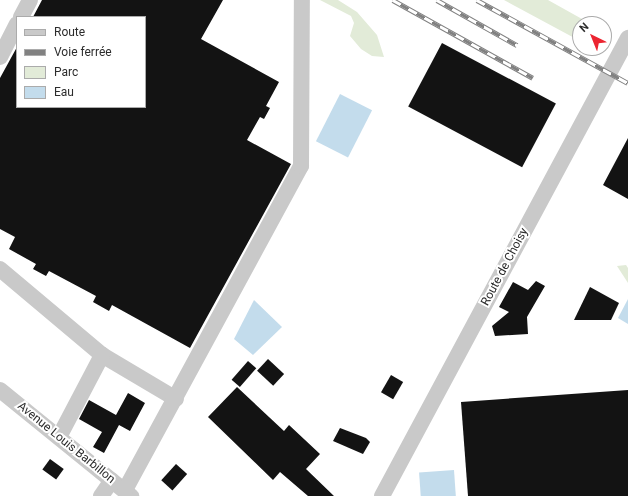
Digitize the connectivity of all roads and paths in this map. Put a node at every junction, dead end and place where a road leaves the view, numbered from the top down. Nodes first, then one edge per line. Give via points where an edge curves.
1 (30, 0) edge
2 (302, 0) edge
3 (22, 16) edge
4 (16, 26) edge
5 (628, 38) edge
6 (0, 57) edge
7 (0, 269) edge
8 (102, 355) junction
9 (0, 390) edge
10 (176, 399) junction
11 (59, 437) junction
12 (112, 480) junction
13 (128, 493) edge
14 (101, 496) edge
15 (382, 496) edge

1 - 3 street
2 - 10 street via 301,166
4 - 6 street
5 - 15 street, Route de Choisy
7 - 8 street
8 - 10 street
8 - 11 street
9 - 11 street, Avenue Louis Barbillon
10 - 13 street
11 - 12 street, Avenue Louis Barbillon
12 - 13 street, Avenue Louis Barbillon
12 - 14 street

